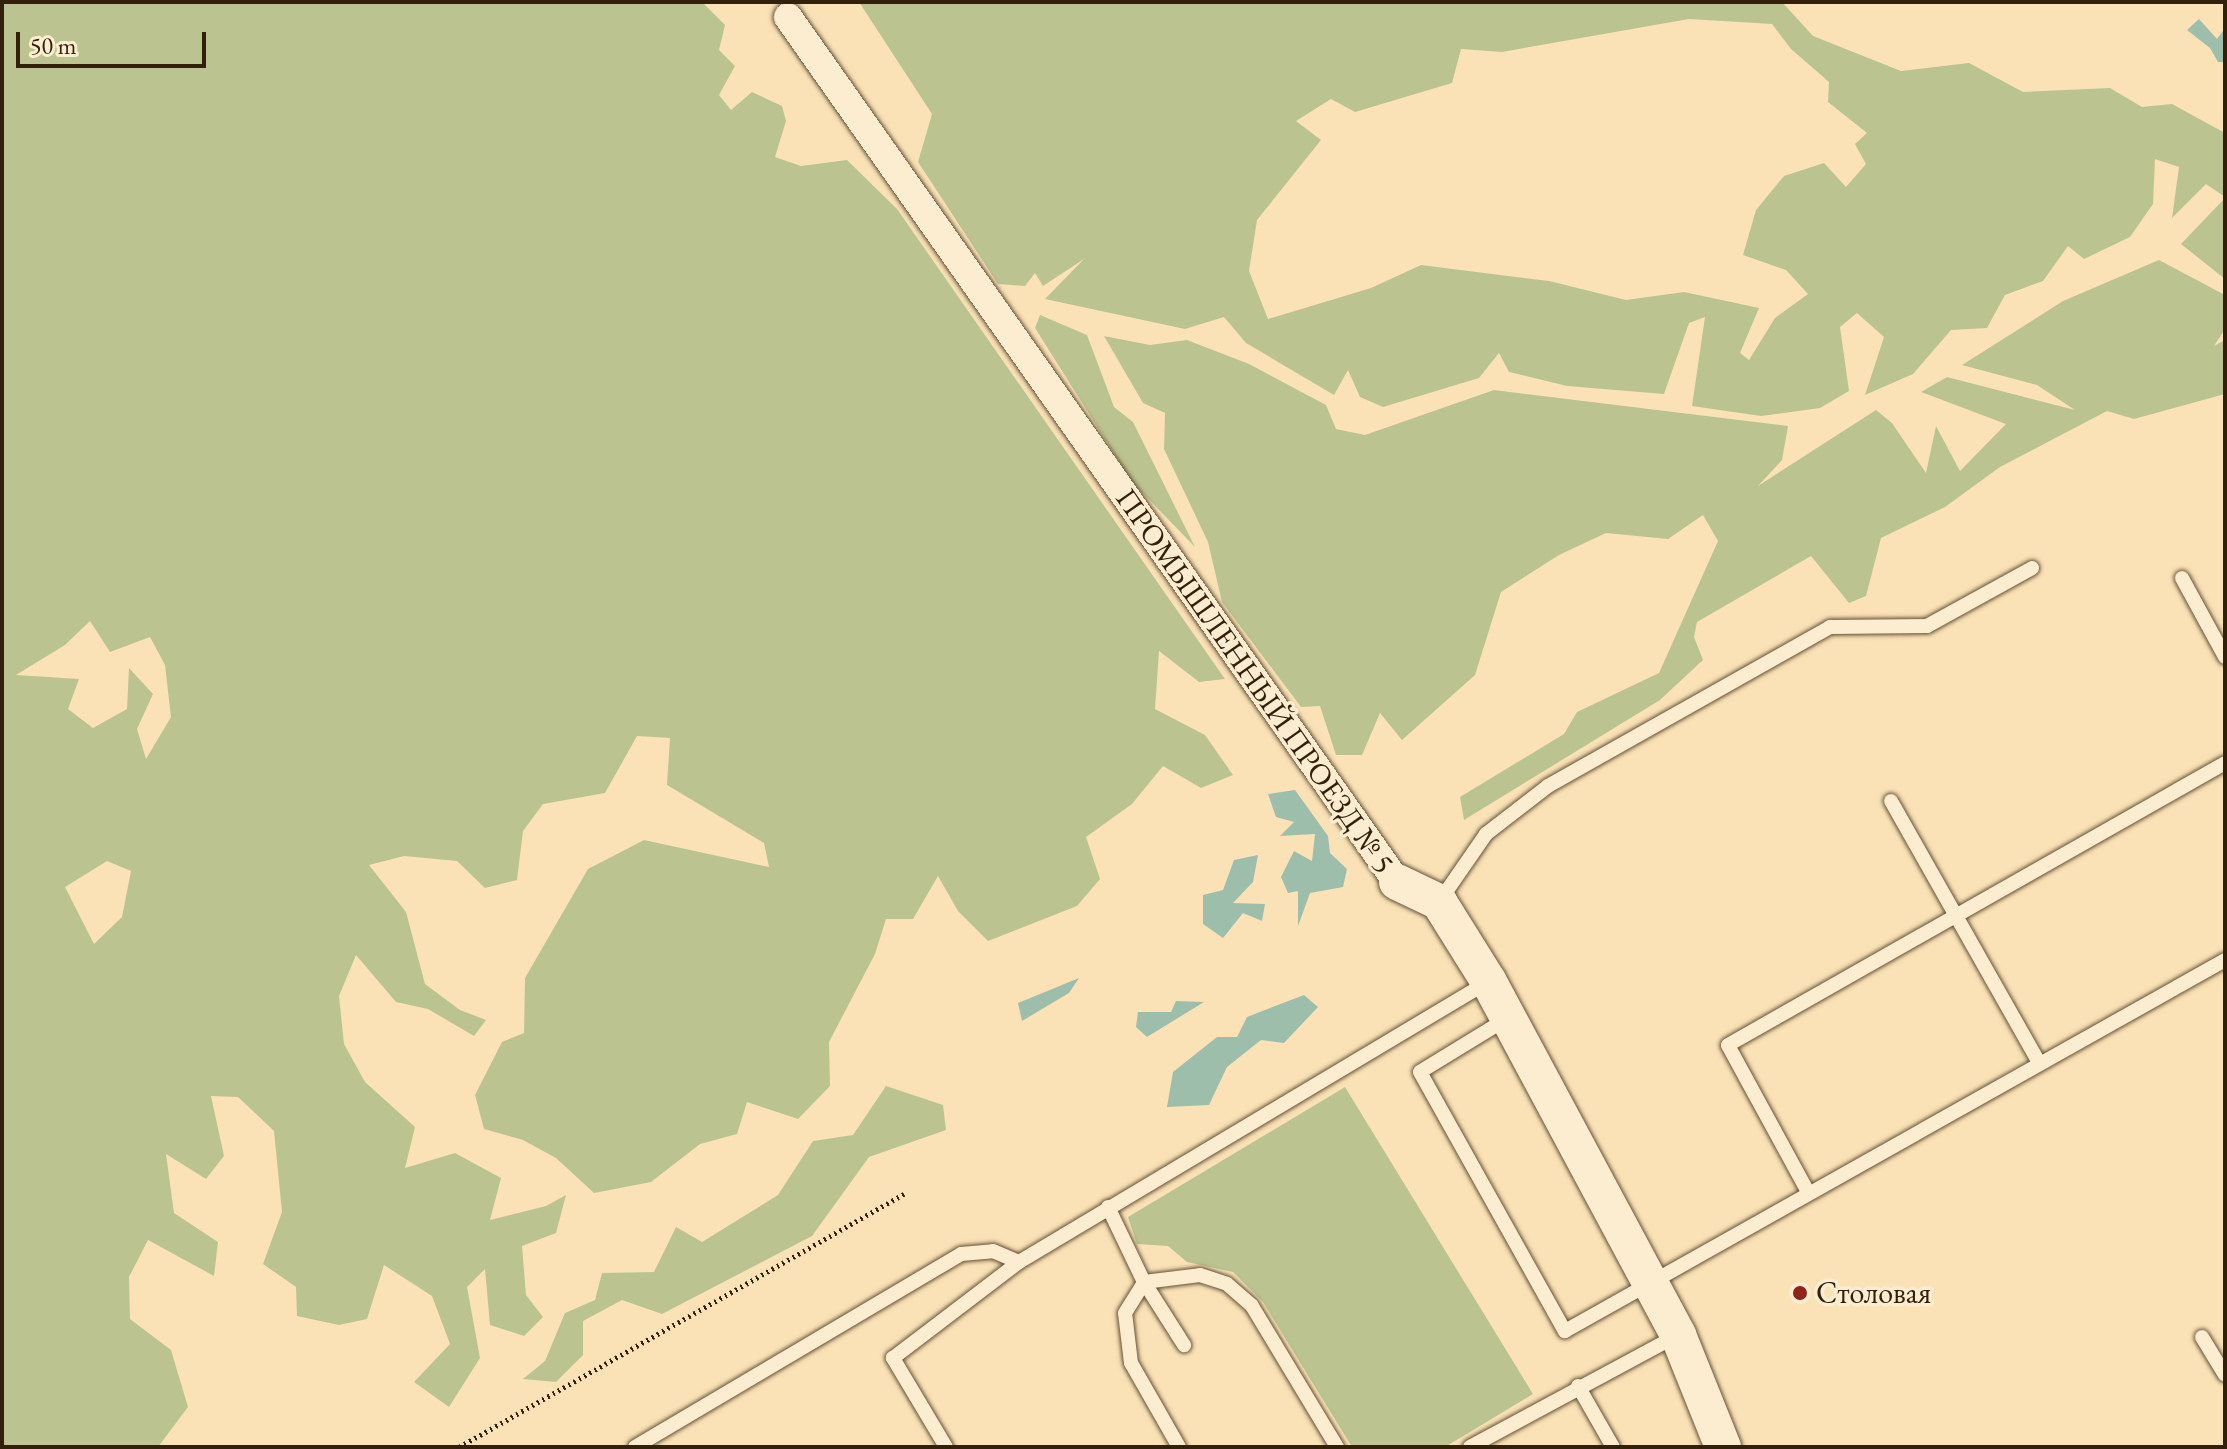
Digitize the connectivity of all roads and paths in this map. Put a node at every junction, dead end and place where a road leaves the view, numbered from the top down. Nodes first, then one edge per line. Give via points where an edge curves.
1 (788, 17) dead end
2 (2032, 568) dead end
3 (2182, 578) dead end
4 (2225, 657) edge
5 (2225, 763) edge
6 (1891, 801) dead end
7 (1397, 882) joint
8 (1439, 902) junction
9 (1957, 915) junction
10 (2225, 960) edge
11 (1489, 982) junction
12 (1508, 1018) junction
13 (2039, 1063) junction
14 (1808, 1192) junction
15 (904, 1194) dead end
16 (1108, 1207) junction
17 (1019, 1262) junction
18 (1144, 1282) junction
19 (1650, 1283) junction
20 (1678, 1335) junction
21 (2202, 1337) dead end
22 (1184, 1345) dead end
23 (2225, 1375) edge
24 (1578, 1386) junction
25 (459, 1447) edge
26 (635, 1447) edge
27 (946, 1447) edge
28 (1179, 1447) edge
29 (1337, 1447) edge
30 (1470, 1447) edge
31 (1613, 1447) edge
32 (1723, 1447) edge

1 - 7 street, ПРОМЫШЛЕННЫЙ ПРОЕЗД № 5
2 - 8 lane via 1927,626 1830,627 1548,786 1486,834
3 - 4 lane
5 - 9 lane
6 - 9 lane
7 - 8 street, ПРОМЫШЛЕННЫЙ ПРОЕЗД № 5
8 - 11 street
9 - 13 lane
9 - 14 lane via 1728,1045
10 - 13 lane
11 - 12 street
11 - 16 lane
12 - 19 street
12 - 19 lane via 1420,1072 1565,1331
13 - 14 lane
14 - 19 lane
15 - 25 path
16 - 17 lane
16 - 18 lane
17 - 26 lane via 993,1251 961,1254
17 - 27 lane via 893,1358
18 - 22 lane
18 - 28 lane via 1125,1313 1131,1363
18 - 29 lane via 1200,1275 1227,1284 1252,1306
19 - 20 street
20 - 24 lane
20 - 32 street
21 - 23 lane
24 - 30 lane
24 - 31 lane

